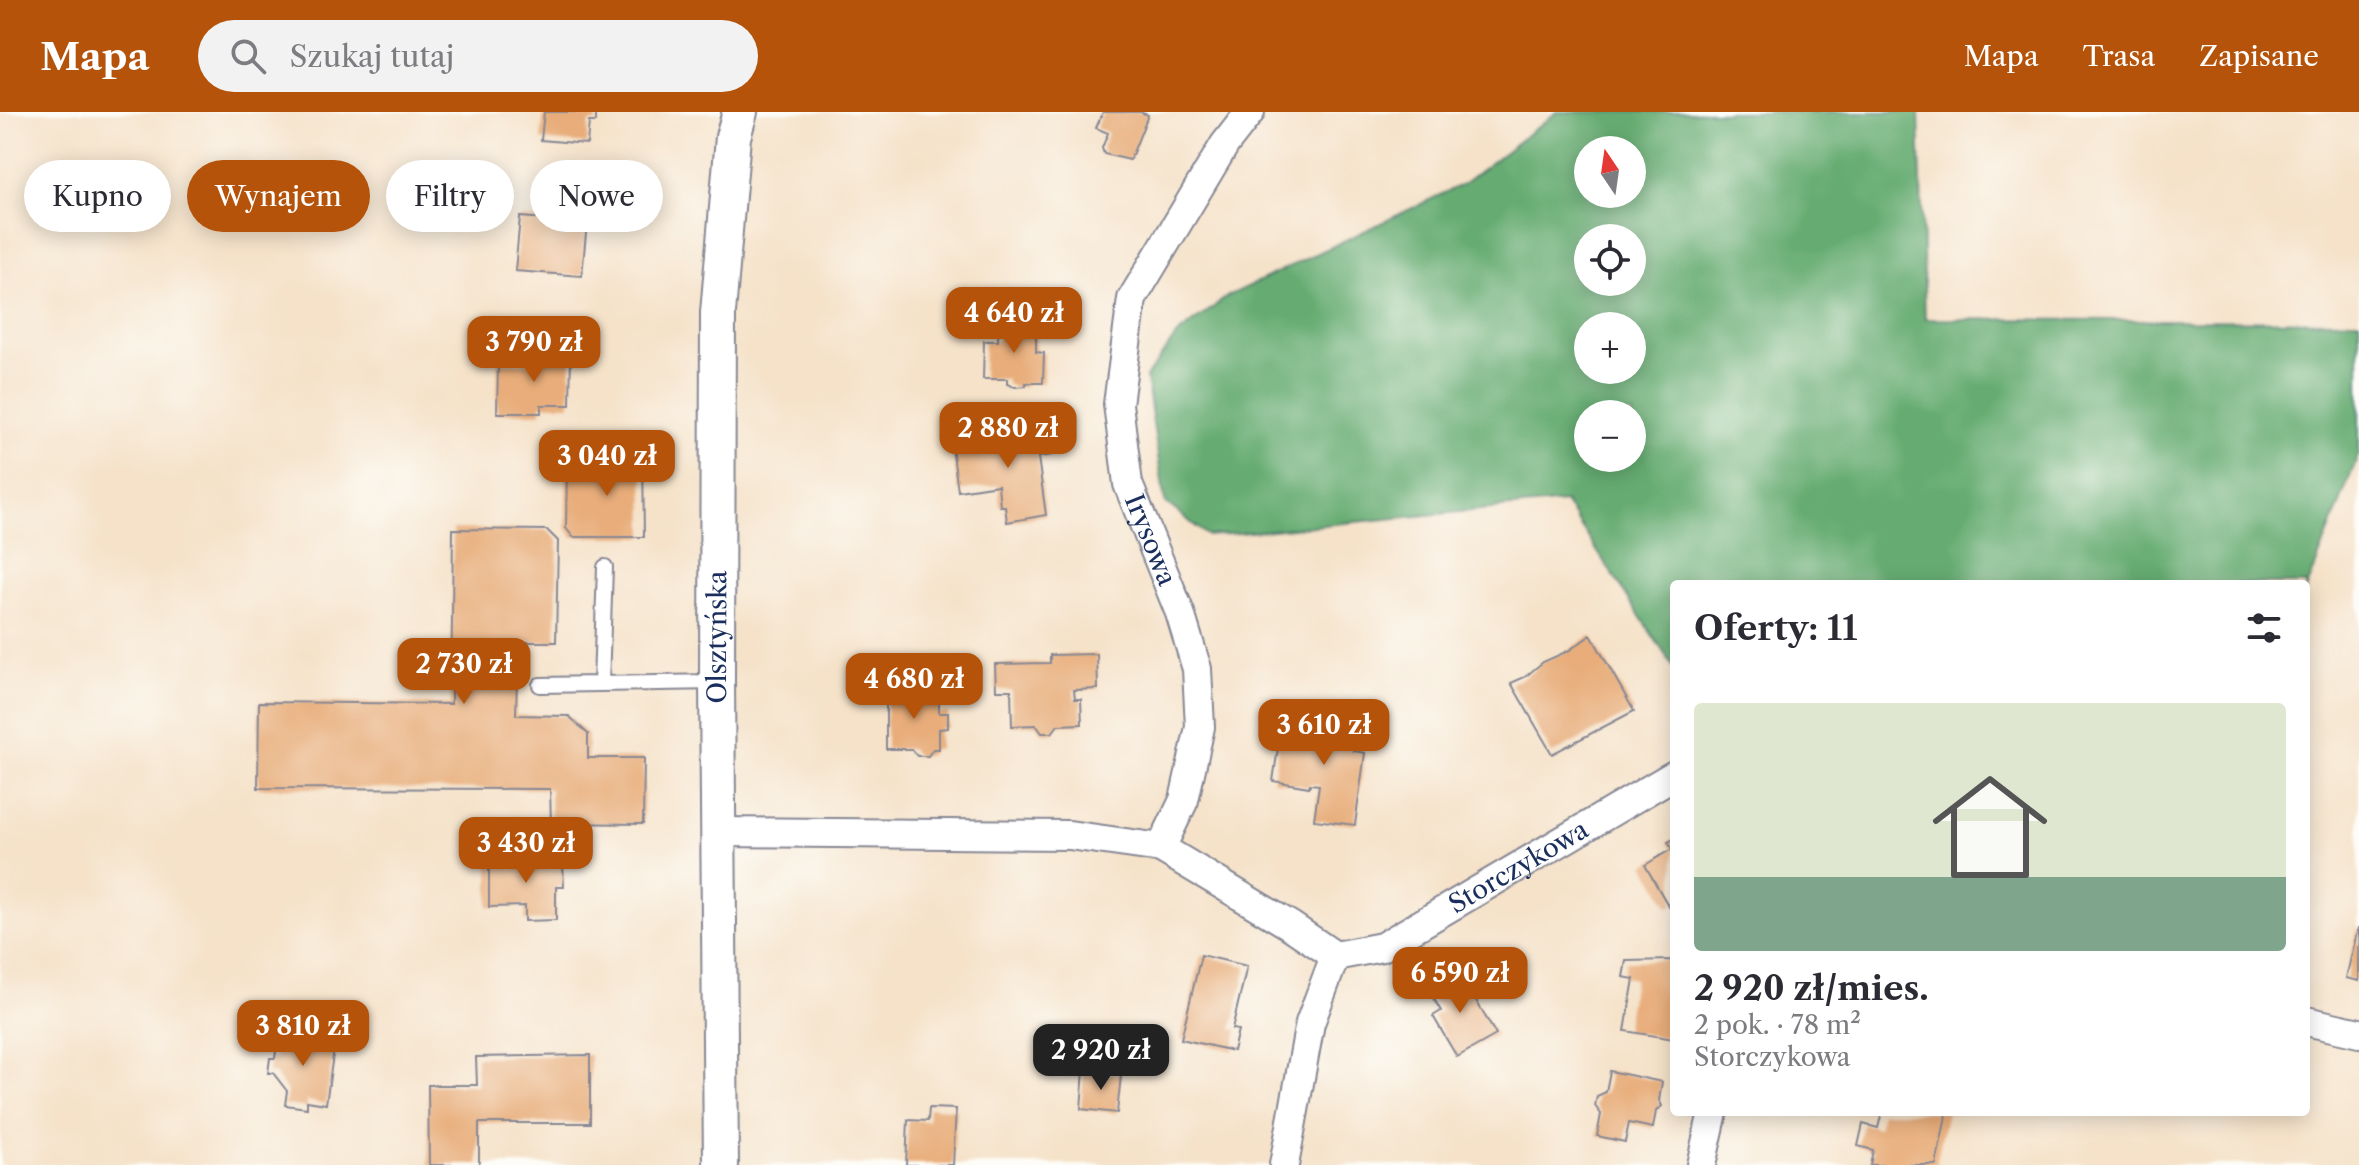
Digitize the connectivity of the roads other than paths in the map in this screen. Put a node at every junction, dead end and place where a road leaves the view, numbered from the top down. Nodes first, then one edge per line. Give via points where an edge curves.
1 (740, 112) edge
2 (1250, 112) edge
3 (605, 567) dead end
4 (717, 682) junction
5 (601, 684) junction
6 (540, 685) dead end
7 (1670, 777) edge
8 (718, 832) junction
9 (1161, 848) junction
10 (1335, 956) junction
11 (2310, 1022) edge
12 (2359, 1033) edge
13 (1712, 1116) edge
14 (721, 1165) edge
15 (1284, 1165) edge
16 (1701, 1165) edge

1 - 4 street, Olsztyńska via 733,137 718,313
2 - 9 street, Irysowa via 1225,144 1132,299 1118,404 1128,484 1197,669 1200,727 1184,800
3 - 5 lane
4 - 5 lane
4 - 8 street, Olsztyńska
5 - 6 lane
7 - 10 street, Storczykowa via 1382,947
8 - 9 street via 1069,835
8 - 14 street, Olsztyńska
9 - 10 street
10 - 15 street via 1310,1023
11 - 12 street
13 - 16 street

